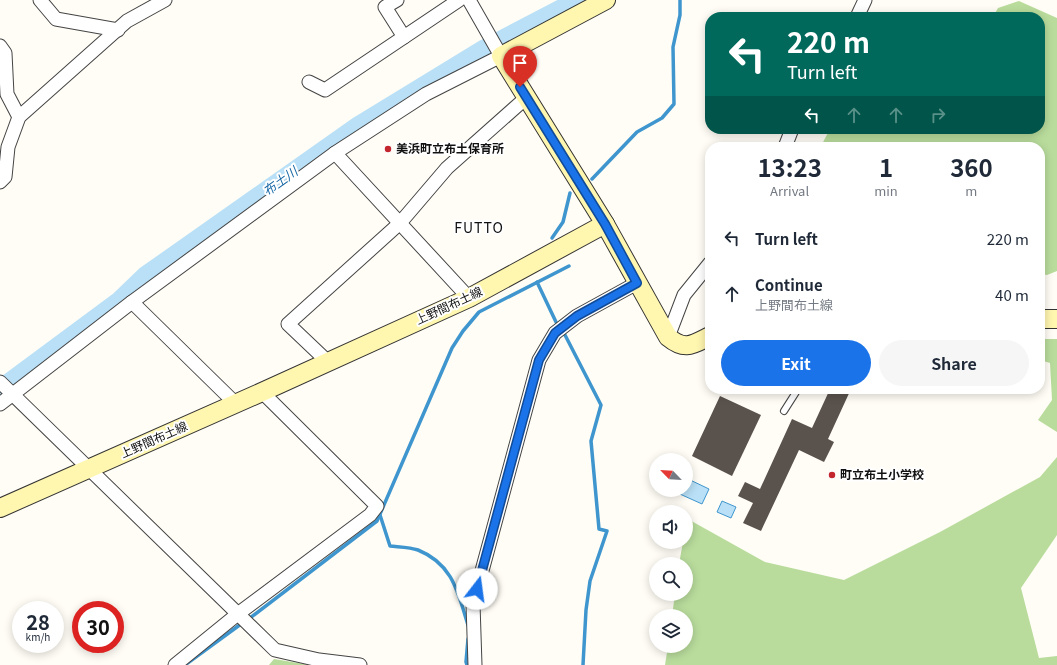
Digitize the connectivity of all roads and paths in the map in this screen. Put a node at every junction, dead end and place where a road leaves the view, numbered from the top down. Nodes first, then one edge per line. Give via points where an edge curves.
1 (40, 0) edge
2 (165, 0) edge
3 (397, 0) edge
4 (459, 0) edge
5 (469, 0) edge
6 (606, 0) edge
7 (865, 0) edge
8 (859, 12) edge
9 (118, 30) junction
10 (404, 37) junction
11 (0, 46) edge
12 (499, 53) junction
13 (309, 82) dead end
14 (527, 97) junction
15 (19, 117) junction
16 (4, 145) edge
17 (335, 153) junction
18 (0, 182) edge
19 (400, 223) junction
20 (605, 224) junction
21 (705, 271) edge
22 (637, 283) junction
23 (469, 298) junction
24 (132, 302) junction
25 (1045, 319) edge
26 (1057, 319) edge
27 (668, 337) junction
28 (705, 338) edge
29 (328, 362) junction
30 (0, 382) edge
31 (262, 392) junction
32 (12, 394) junction
33 (795, 394) edge
34 (0, 404) edge
35 (235, 404) junction
36 (784, 411) dead end
37 (89, 469) junction
38 (0, 508) edge
39 (240, 613) junction
40 (175, 665) edge
41 (360, 665) edge
42 (475, 665) edge

1 - 9 street via 56,19
2 - 9 street via 128,21
3 - 10 street via 386,7
4 - 10 street
5 - 12 street
6 - 12 main road
7 - 8 street
9 - 15 street
10 - 13 street via 325,90
11 - 15 street via 5,53 7,94
12 - 14 main road
12 - 17 street via 426,94
14 - 19 street via 447,168
14 - 20 main road
15 - 16 street
16 - 18 street via 5,177
17 - 19 street
17 - 24 street
19 - 23 street
19 - 29 street via 288,324
20 - 22 main road
20 - 23 main road, 上野間布土線
21 - 27 street via 684,295
22 - 27 main road
22 - 42 street via 577,316 555,333 539,360 473,604
23 - 29 main road, 上野間布土線
24 - 32 street
24 - 35 street
25 - 26 main road
27 - 28 main road via 678,345 690,346
29 - 31 main road, 上野間布土線
30 - 32 street
31 - 35 main road, 上野間布土線
31 - 39 street via 377,506 370,515
32 - 34 street
32 - 37 street
33 - 36 lane
35 - 37 main road, 上野間布土線
37 - 38 main road, 上野間布土線
37 - 39 street
39 - 40 street
39 - 41 street via 275,650 319,660

